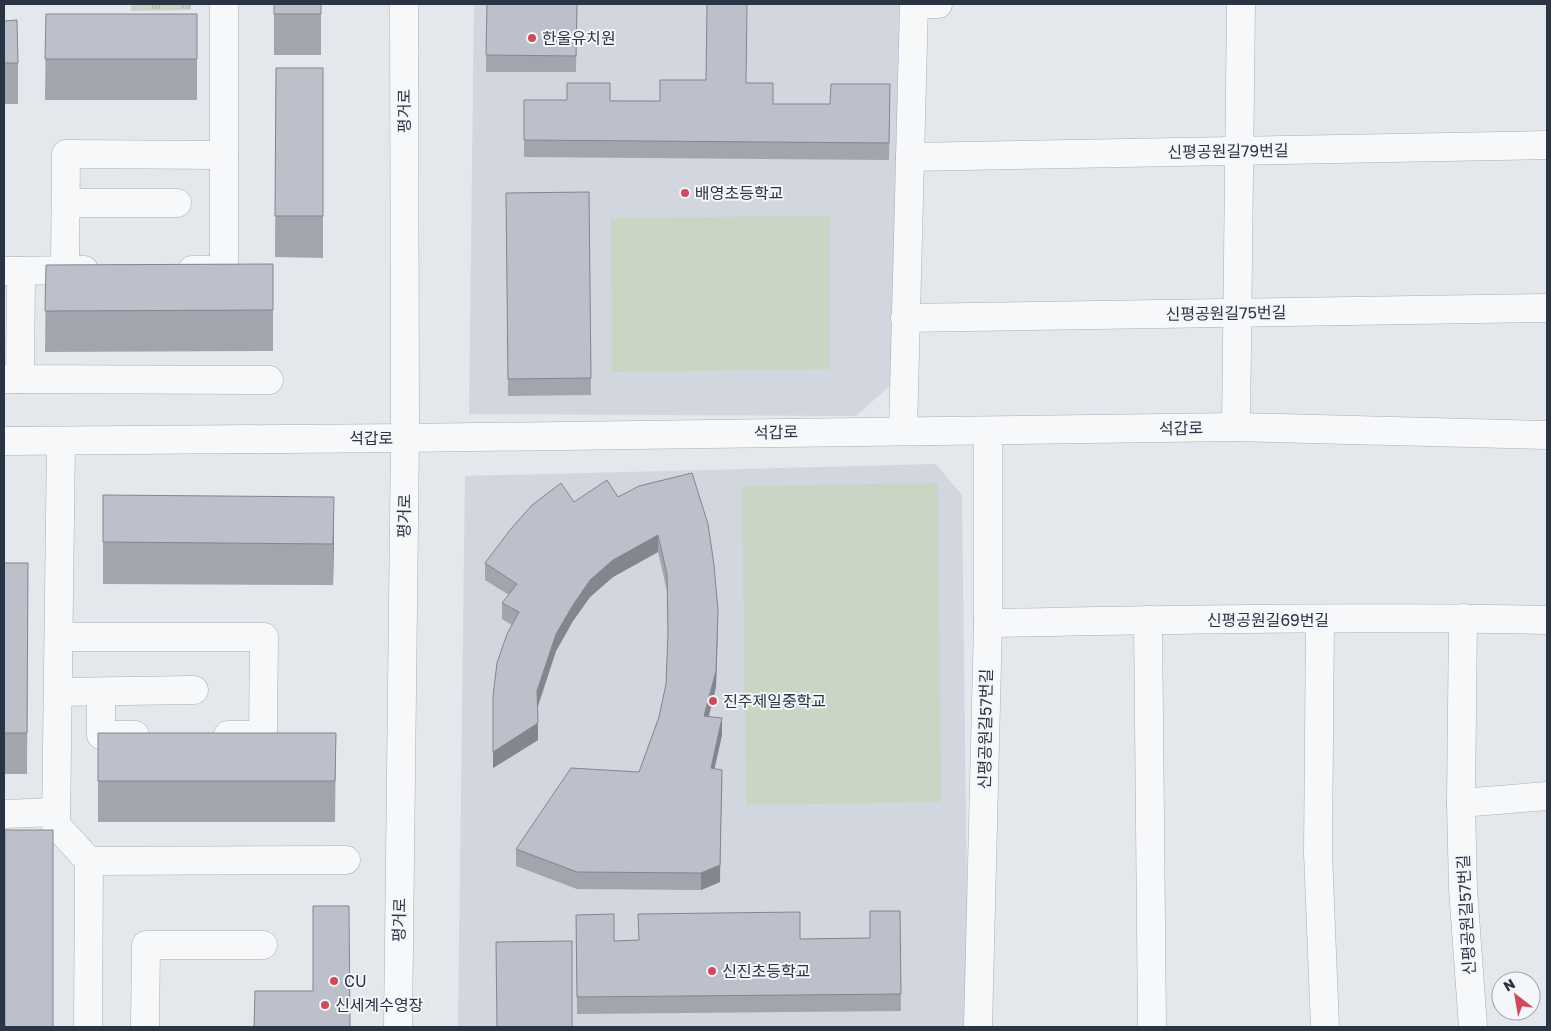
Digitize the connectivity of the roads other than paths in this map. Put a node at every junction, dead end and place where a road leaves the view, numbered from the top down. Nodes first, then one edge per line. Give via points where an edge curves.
1 (224, 4) edge
2 (404, 4) edge
3 (914, 4) edge
4 (938, 4) edge
5 (1241, 4) edge
6 (1547, 145) edge
7 (1239, 151) junction
8 (224, 155) junction
9 (910, 157) junction
10 (66, 203) junction
11 (177, 203) dead end
12 (65, 270) junction
13 (105, 270) edge
14 (165, 270) edge
15 (12, 271) edge
16 (1547, 308) edge
17 (1237, 313) junction
18 (905, 318) junction
19 (12, 379) edge
20 (269, 380) dead end
21 (1236, 427) junction
22 (902, 430) junction
23 (988, 431) junction
24 (1547, 435) edge
25 (406, 438) junction
26 (4, 441) edge
27 (61, 441) junction
28 (1464, 618) junction
29 (1320, 619) junction
30 (1148, 620) junction
31 (1547, 620) edge
32 (988, 623) junction
33 (59, 637) junction
34 (194, 690) dead end
35 (58, 692) junction
36 (101, 692) junction
37 (158, 735) edge
38 (206, 735) edge
39 (1547, 796) edge
40 (1461, 803) junction
41 (56, 812) junction
42 (4, 814) edge
43 (346, 860) dead end
44 (89, 861) junction
45 (263, 945) dead end
46 (88, 1027) edge
47 (145, 1027) edge
48 (398, 1027) edge
49 (978, 1027) edge
50 (1152, 1027) edge
51 (1325, 1027) edge
52 (1473, 1027) edge

1 - 8 street
2 - 25 street, 평거로
3 - 4 street
3 - 9 street
5 - 7 street
6 - 7 street, 신평공원길79번길
7 - 9 street, 신평공원길79번길
7 - 17 street
8 - 10 street via 66,154
8 - 14 street via 224,270
9 - 18 street
10 - 11 street
10 - 12 street
12 - 13 street
12 - 15 street
15 - 19 street
16 - 17 street, 신평공원길75번길
17 - 18 street, 신평공원길75번길
17 - 21 street
18 - 22 street
19 - 20 street
21 - 23 street, 석갑로
21 - 24 street, 석갑로
22 - 23 street, 석갑로
22 - 25 street, 석갑로
23 - 32 street, 신평공원길57번길
25 - 27 street, 석갑로
25 - 48 street, 평거로
26 - 27 street, 석갑로
27 - 33 street
28 - 29 street, 신평공원길69번길
28 - 31 street, 신평공원길69번길
28 - 40 street, 신평공원길57번길
29 - 30 street, 신평공원길69번길
29 - 51 street via 1318,853
30 - 32 street, 신평공원길69번길
30 - 50 street
32 - 49 street, 신평공원길57번길
33 - 35 street
33 - 38 street via 264,637 264,735
34 - 36 street
35 - 36 street
35 - 41 street
36 - 37 street via 101,735
39 - 40 street
40 - 52 street, 신평공원길57번길 via 1463,889
41 - 42 street
41 - 44 street via 56,825
43 - 44 street
44 - 46 street
45 - 47 street via 146,945

